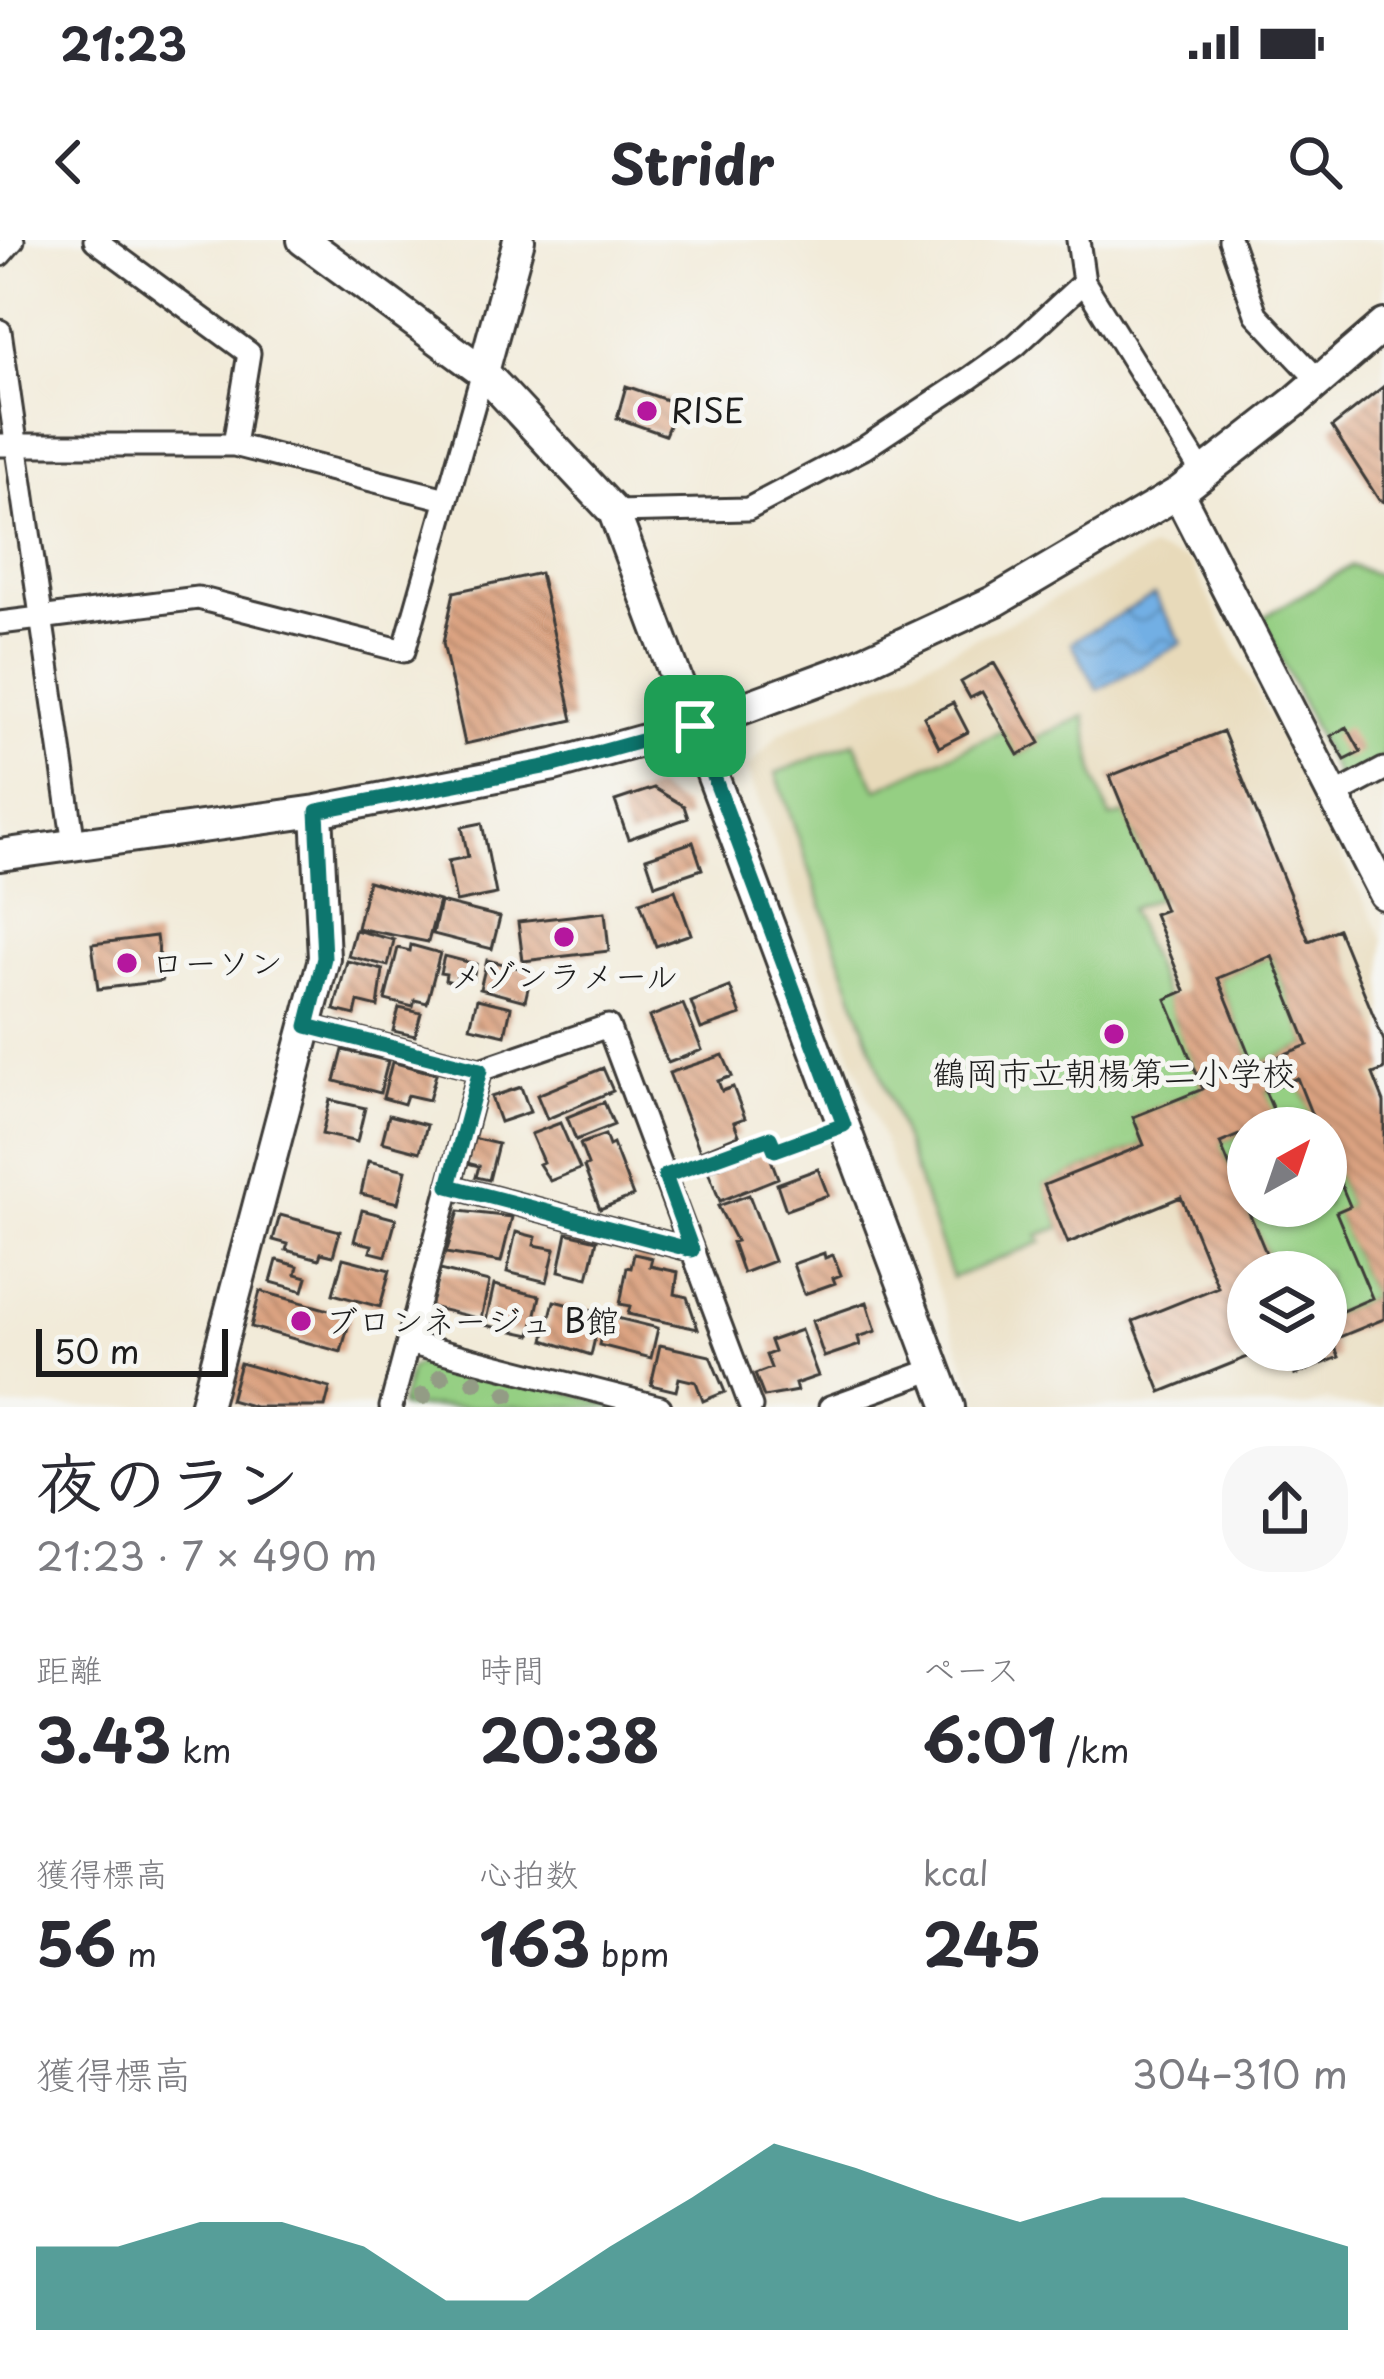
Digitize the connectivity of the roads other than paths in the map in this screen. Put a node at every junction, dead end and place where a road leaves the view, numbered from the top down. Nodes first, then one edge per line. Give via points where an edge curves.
1 (13, 240) edge
2 (94, 240) edge
3 (304, 240) edge
4 (519, 240) edge
5 (1078, 240) edge
6 (1230, 240) edge
7 (0, 254) edge
8 (1084, 282) junction
9 (1384, 325) edge
10 (0, 331) edge
11 (483, 372) junction
12 (1319, 381) junction
13 (8, 444) edge
14 (234, 446) junction
15 (1203, 474) junction
16 (1178, 494) junction
17 (446, 499) junction
18 (614, 512) junction
19 (40, 617) junction
20 (0, 622) edge
21 (695, 726) junction
22 (1384, 769) edge
23 (1335, 795) junction
24 (317, 811) junction
25 (74, 845) junction
26 (0, 855) edge
27 (1384, 894) edge
28 (307, 1026) junction
29 (480, 1070) junction
30 (844, 1125) junction
31 (665, 1176) junction
32 (449, 1186) junction
33 (692, 1250) junction
34 (408, 1342) junction
35 (934, 1369) junction
36 (205, 1407) edge
37 (391, 1407) edge
38 (660, 1407) edge
39 (751, 1407) edge
40 (830, 1407) edge
41 (949, 1407) edge

1 - 7 street
2 - 14 street via 249,353
3 - 11 street
4 - 11 street
5 - 8 street
6 - 12 street via 1256,314
8 - 15 street
8 - 18 street via 970,378 864,448 748,509
9 - 12 street
10 - 13 street
11 - 17 street
11 - 18 street
12 - 15 street
13 - 14 street
13 - 19 street
14 - 17 street
15 - 16 street
16 - 21 street via 995,601 846,670
16 - 23 street
17 - 19 street via 404,652 198,598
18 - 21 street
19 - 20 street
19 - 25 street
21 - 24 street via 554,765
21 - 30 street
22 - 23 street
23 - 27 street
24 - 25 street
24 - 28 street via 324,958
25 - 26 street
28 - 29 street
28 - 36 street
29 - 31 street via 608,1026
29 - 32 street
30 - 31 lane via 775,1150 770,1138
30 - 35 street
31 - 33 street
32 - 33 street
32 - 34 street
33 - 39 street
34 - 37 street
34 - 38 street
35 - 40 street
35 - 41 street

